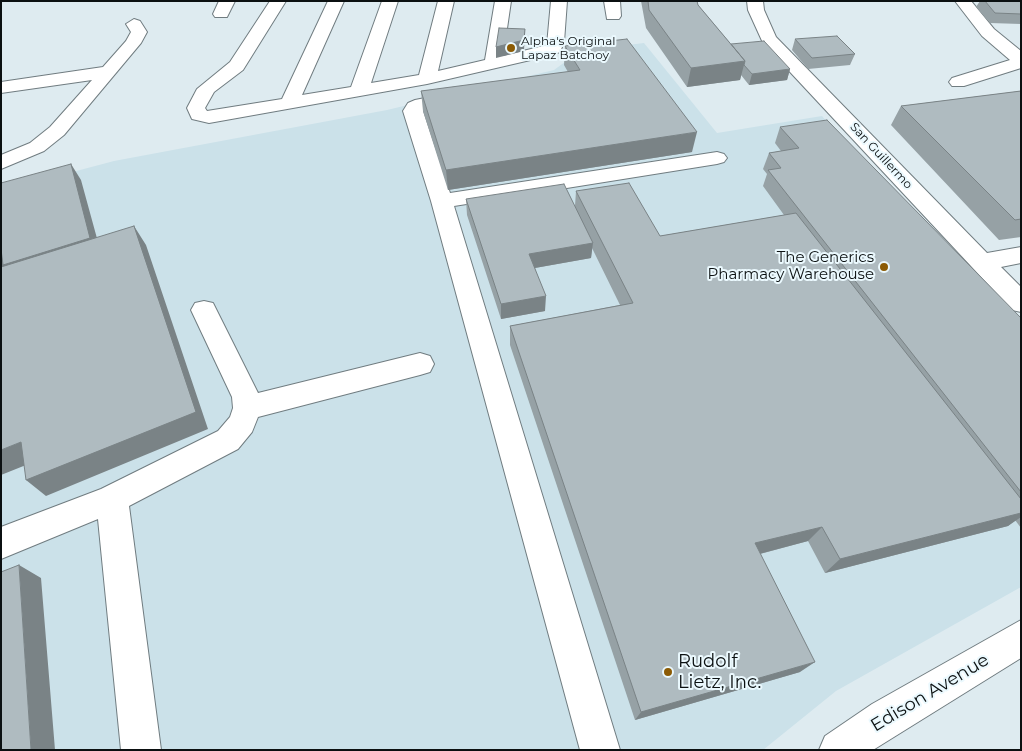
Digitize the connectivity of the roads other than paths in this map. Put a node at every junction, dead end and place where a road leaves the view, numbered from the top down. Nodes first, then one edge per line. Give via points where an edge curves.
1 (278, 1) edge
2 (336, 1) edge
3 (390, 1) edge
4 (446, 1) edge
5 (503, 1) edge
6 (558, 1) edge
7 (755, 1) edge
8 (963, 1) edge
9 (134, 24) dead end
10 (1021, 61) edge
11 (493, 64) junction
12 (106, 72) junction
13 (427, 79) junction
14 (958, 82) dead end
15 (1, 88) edge
16 (359, 91) junction
17 (480, 93) edge
18 (290, 101) junction
19 (717, 158) dead end
20 (1, 163) edge
21 (442, 201) junction
22 (1021, 255) edge
23 (982, 262) junction
24 (1021, 303) edge
25 (204, 310) dead end
26 (420, 364) dead end
27 (247, 408) junction
28 (112, 499) junction
29 (1, 542) edge
30 (1021, 638) edge
31 (140, 750) edge
32 (600, 750) edge
33 (839, 750) edge

1 - 18 street via 237,66 206,89 196,108 199,115 209,117
2 - 18 street
3 - 16 street
4 - 13 street
5 - 11 street
6 - 11 street via 554,48
7 - 23 street, San Guillermo via 769,39
8 - 10 street via 989,32
9 - 12 street via 139,32 133,43
10 - 14 street
11 - 13 street
12 - 15 street
12 - 20 street via 57,131 37,147
13 - 16 street
16 - 18 street
17 - 21 street via 422,104 413,111
19 - 21 street
21 - 32 street
22 - 23 street
23 - 24 street, San Guillermo
25 - 27 street via 246,397
26 - 27 street
27 - 28 street via 242,424 228,440
28 - 29 street
28 - 31 street
30 - 33 street, Edison Avenue via 886,718

